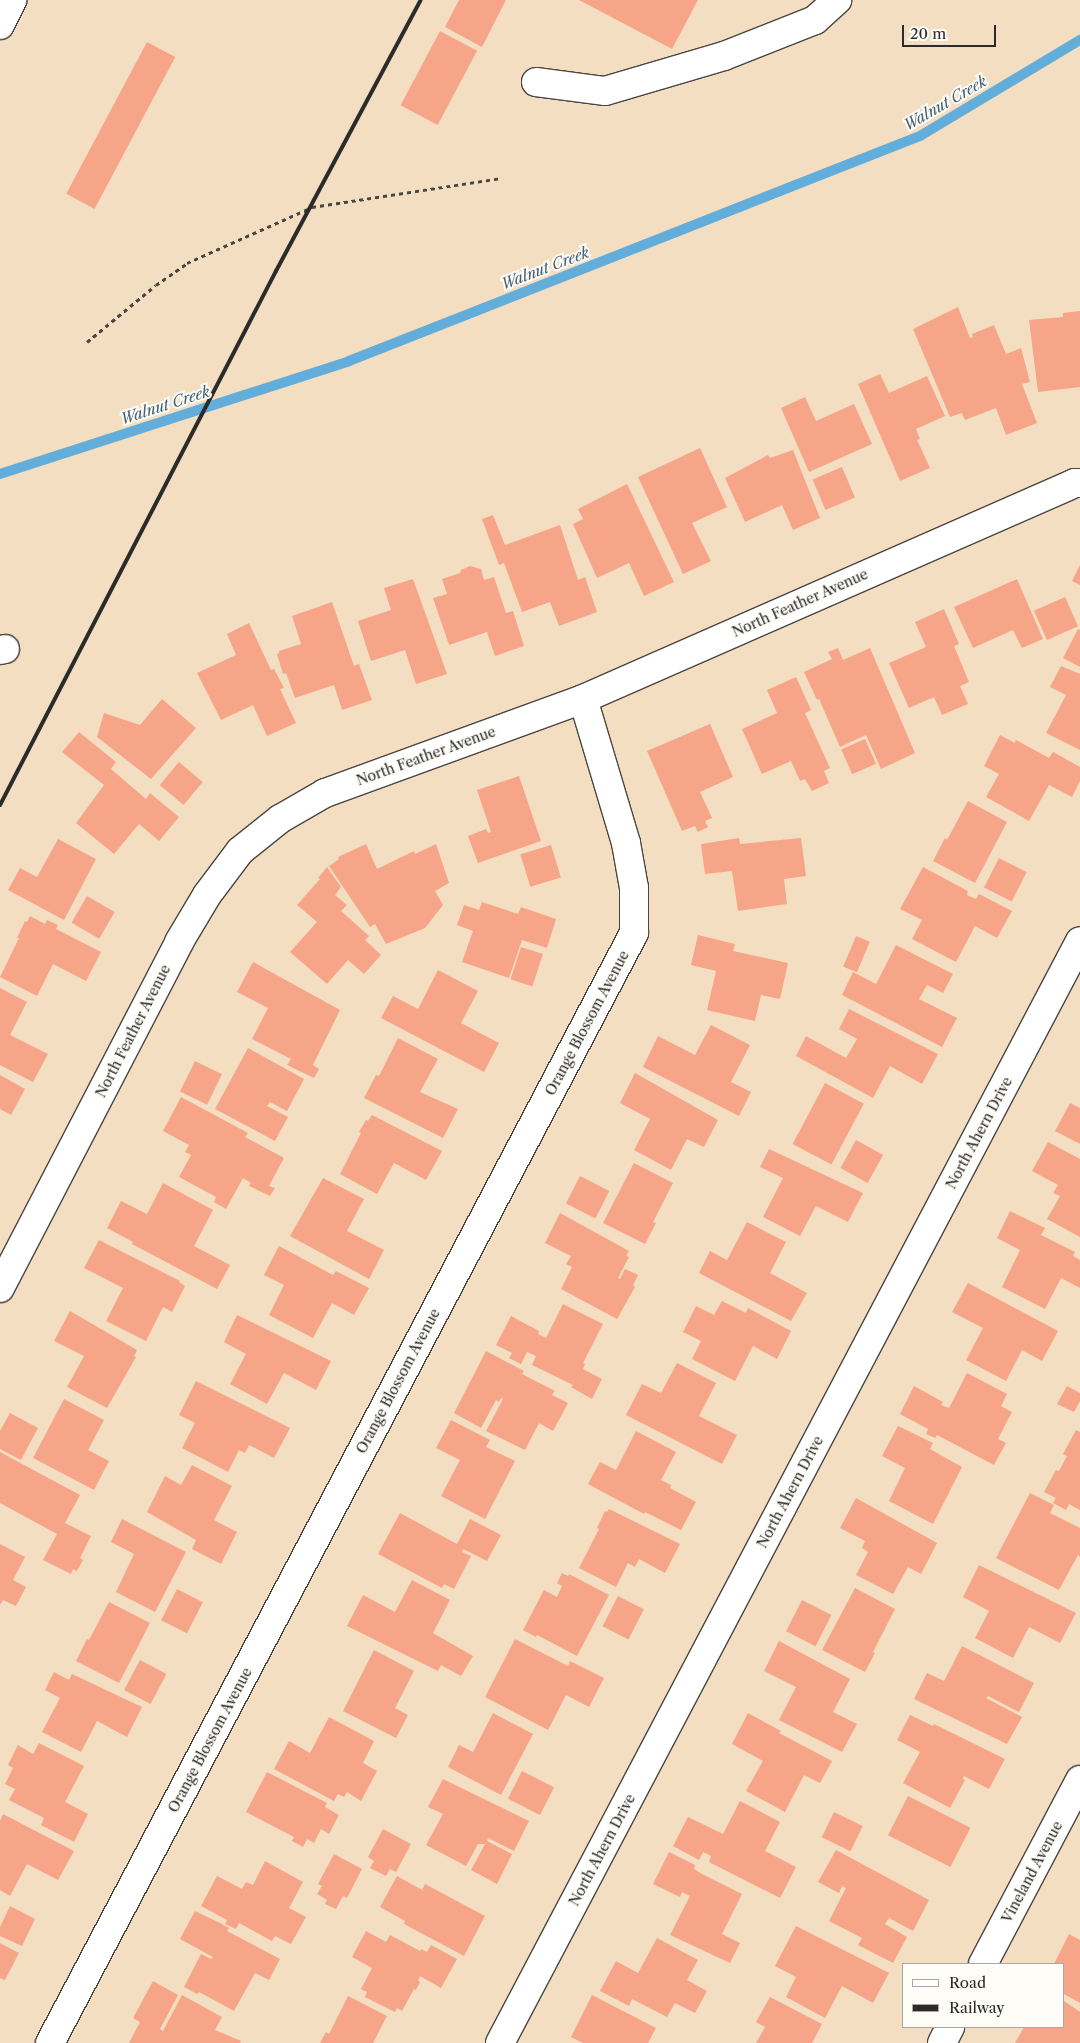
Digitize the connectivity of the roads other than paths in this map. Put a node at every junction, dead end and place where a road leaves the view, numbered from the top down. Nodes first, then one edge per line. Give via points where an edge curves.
1 (12, 0) edge
2 (837, 0) edge
3 (0, 25) edge
4 (536, 82) dead end
5 (1080, 483) edge
6 (582, 699) junction
7 (1080, 941) edge
8 (0, 1288) edge
9 (1080, 1780) edge
10 (984, 1963) edge
11 (950, 2028) edge
12 (50, 2043) edge
13 (500, 2043) edge
14 (942, 2043) edge

1 - 3 street
2 - 4 street via 815,20 724,56 605,91
5 - 6 street, North Feather Avenue
6 - 8 street, North Feather Avenue via 325,793 280,819 240,851 207,895 179,942
6 - 12 street, Orange Blossom Avenue via 626,843 634,888 634,933
7 - 13 street, North Ahern Drive
9 - 10 street, Vineland Avenue
11 - 14 street

